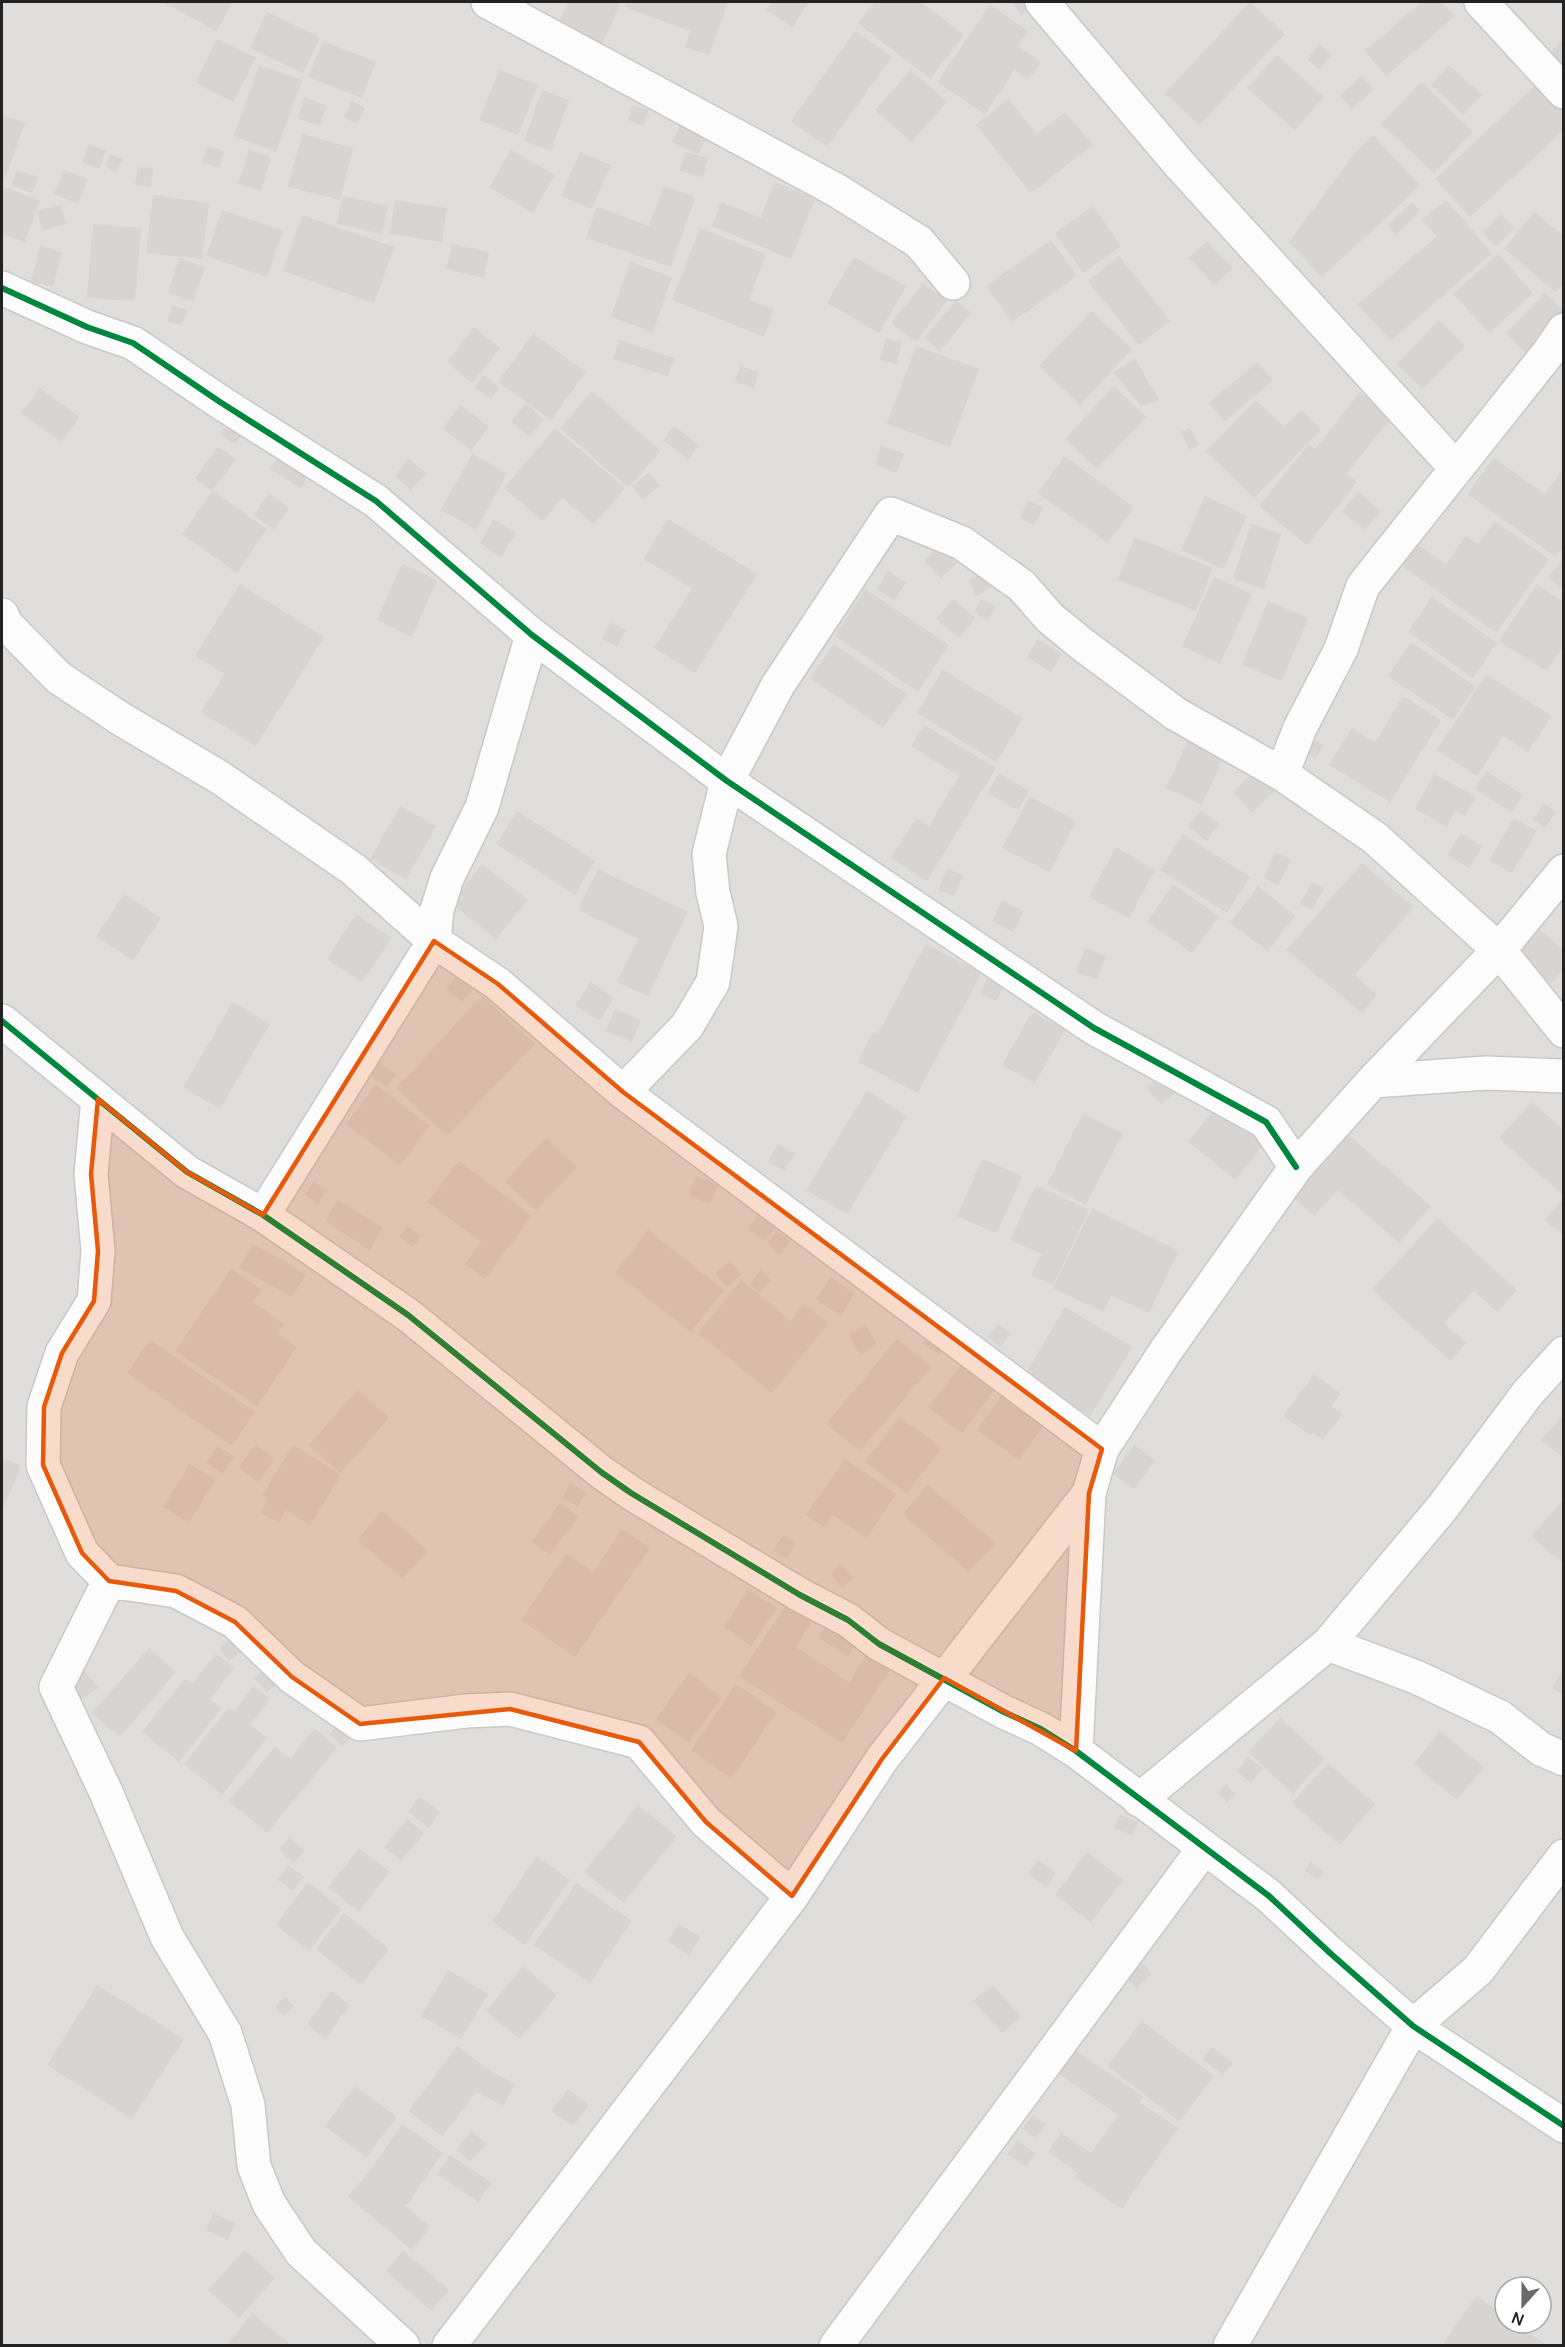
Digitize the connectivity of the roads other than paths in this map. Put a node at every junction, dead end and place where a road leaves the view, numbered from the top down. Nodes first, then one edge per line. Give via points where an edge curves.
1 (488, 2) edge
2 (1042, 2) edge
3 (1481, 2) edge
4 (1563, 92) edge
5 (953, 283) dead end
6 (2, 288) edge
7 (1563, 330) edge
8 (1455, 467) junction
9 (2, 615) edge
10 (532, 635) junction
11 (1282, 774) junction
12 (727, 781) junction
13 (1563, 871) edge
14 (434, 941) junction
15 (1499, 950) junction
16 (2, 1021) edge
17 (1563, 1031) edge
18 (1563, 1076) edge
19 (1372, 1082) junction
20 (623, 1092) junction
21 (98, 1099) junction
22 (1296, 1167) junction
23 (263, 1215) junction
24 (1563, 1353) edge
25 (1102, 1449) junction
26 (1089, 1493) junction
27 (109, 1581) junction
28 (1328, 1644) junction
29 (944, 1678) junction
30 (1076, 1750) junction
31 (1563, 1758) edge
32 (1139, 1800) junction
33 (1204, 1848) junction
34 (1561, 1864) edge
35 (792, 1896) junction
36 (1413, 2026) junction
37 (1563, 2126) edge
38 (403, 2346) edge
39 (449, 2346) edge
40 (836, 2346) edge
41 (1230, 2346) edge

1 - 5 street via 865,208 919,242
2 - 8 street via 1181,166
3 - 4 street
6 - 10 street via 87,327 133,343 376,501
7 - 8 street
8 - 11 street via 1363,586 1341,649 1300,728
9 - 14 street via 6,624 59,678 219,777 353,869
10 - 12 street
10 - 14 street via 482,807 447,878 436,910
11 - 12 street via 1176,714 1083,645 1050,618 1022,586 962,543 891,514 778,685
11 - 15 street via 1375,838
12 - 20 street via 709,854 721,926 713,982 687,1026
12 - 22 street via 1094,1028 1266,1122
13 - 15 street
14 - 20 street via 498,984
14 - 23 street
15 - 17 street
15 - 19 street
16 - 21 street
18 - 19 street via 1486,1073
19 - 22 street
20 - 25 street
21 - 23 street via 187,1172
21 - 27 street via 91,1174 98,1251 94,1300 62,1353 44,1407 43,1465 82,1553
22 - 25 street via 1167,1349
23 - 29 street via 408,1315 631,1493 848,1620 879,1644
24 - 28 street via 1527,1394 1442,1508
25 - 26 street
26 - 29 street
26 - 30 street
27 - 35 street via 176,1591 235,1622 292,1677 360,1724 510,1709 639,1742 706,1822
27 - 38 street via 56,1687 167,1937 225,2033 248,2105 254,2166 269,2204 301,2252
28 - 31 street via 1416,1677 1500,1717 1541,1749
28 - 32 street
29 - 30 street
29 - 35 street via 882,1759
30 - 32 street
32 - 33 street
33 - 36 street via 1269,1896
33 - 40 street
34 - 36 street via 1478,1970
35 - 39 street
36 - 37 street
36 - 41 street

